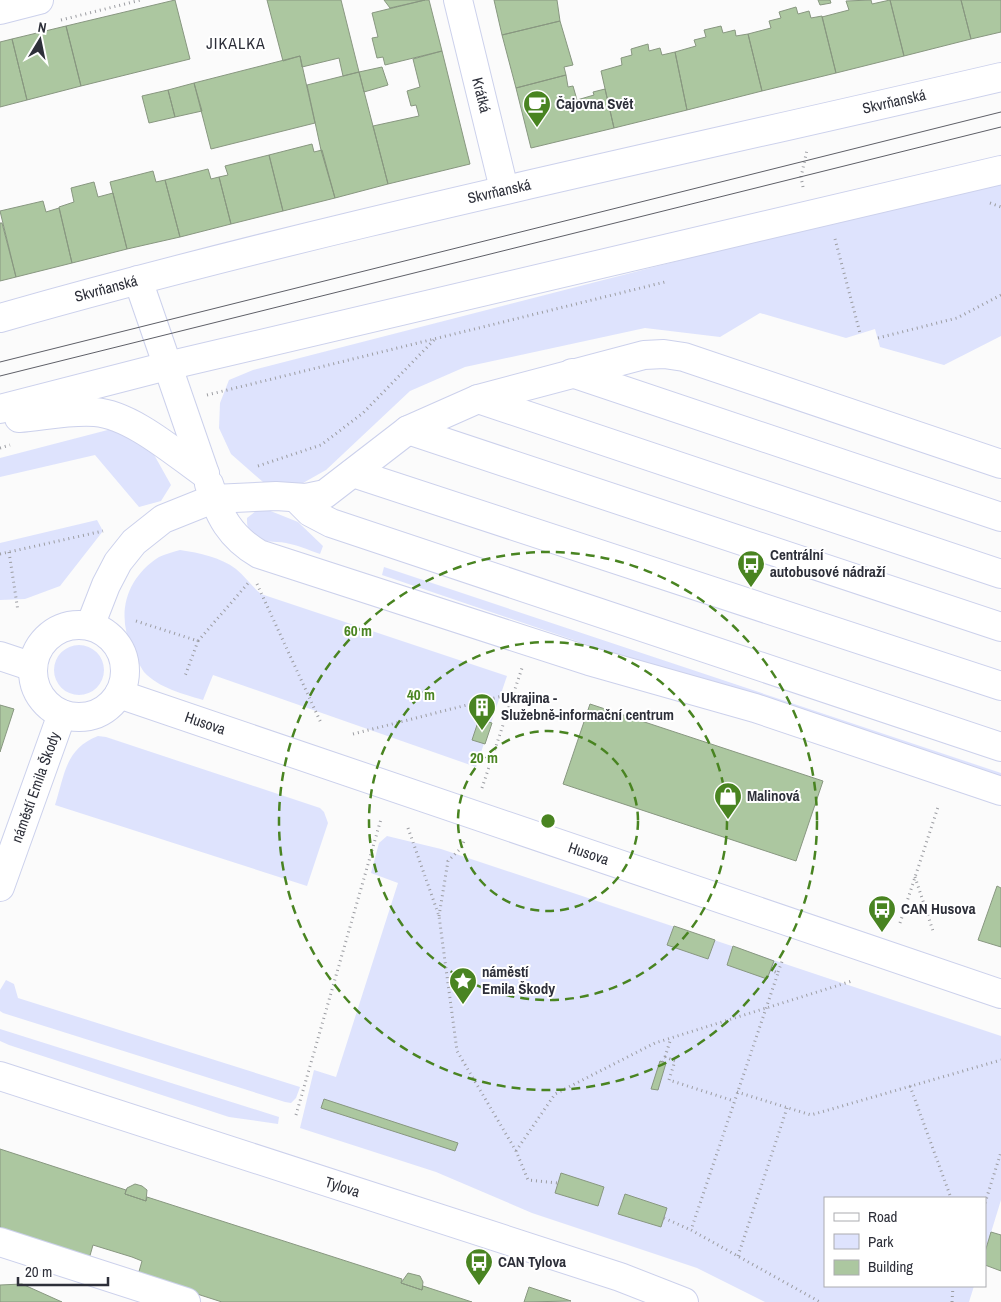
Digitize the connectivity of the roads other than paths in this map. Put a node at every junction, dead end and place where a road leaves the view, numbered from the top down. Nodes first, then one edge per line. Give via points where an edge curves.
1 (39, 0) edge
2 (458, 0) edge
3 (0, 10) edge
4 (1001, 76) edge
5 (1001, 170) edge
6 (504, 188) junction
7 (138, 280) junction
8 (0, 318) edge
9 (167, 366) junction
10 (572, 372) junction
11 (478, 399) junction
12 (0, 410) edge
13 (0, 420) edge
14 (408, 430) junction
15 (1001, 464) edge
16 (353, 473) junction
17 (205, 474) junction
18 (296, 498) junction
19 (213, 499) junction
20 (1001, 516) edge
21 (1001, 574) edge
22 (90, 626) junction
23 (1001, 628) edge
24 (0, 656) edge
25 (33, 667) junction
26 (1001, 686) edge
27 (120, 694) junction
28 (62, 714) junction
29 (1001, 747) edge
30 (1001, 791) edge
31 (0, 887) edge
32 (1001, 994) edge
33 (0, 1076) edge
34 (0, 1242) edge
35 (675, 1300) edge
36 (186, 1302) edge

1 - 3 street
2 - 6 street, Krátká
4 - 6 street, Skvrňanská via 800,124
5 - 9 street
6 - 7 street, Skvrňanská
7 - 8 street, Skvrňanská
7 - 9 street
9 - 12 street
9 - 17 street
10 - 11 street
10 - 15 street via 644,355 684,357
10 - 20 street
11 - 14 street
11 - 21 street
13 - 17 street via 82,412 105,414 138,429
14 - 16 street
14 - 23 street
16 - 18 street via 325,494
16 - 26 street
17 - 19 street
18 - 19 street
18 - 29 street via 310,512 331,523
19 - 22 street via 163,519 134,542 106,584
19 - 30 street via 229,531 259,554 589,661 755,708
22 - 25 street via 74,625 59,629 37,652
22 - 27 street via 109,637 122,653 125,667
24 - 25 street
25 - 28 street via 39,695
27 - 28 street via 94,714 75,717
27 - 32 street, Husova
28 - 31 street, náměstí Emila Škody
33 - 35 street, Tylova via 620,1277
34 - 36 street

